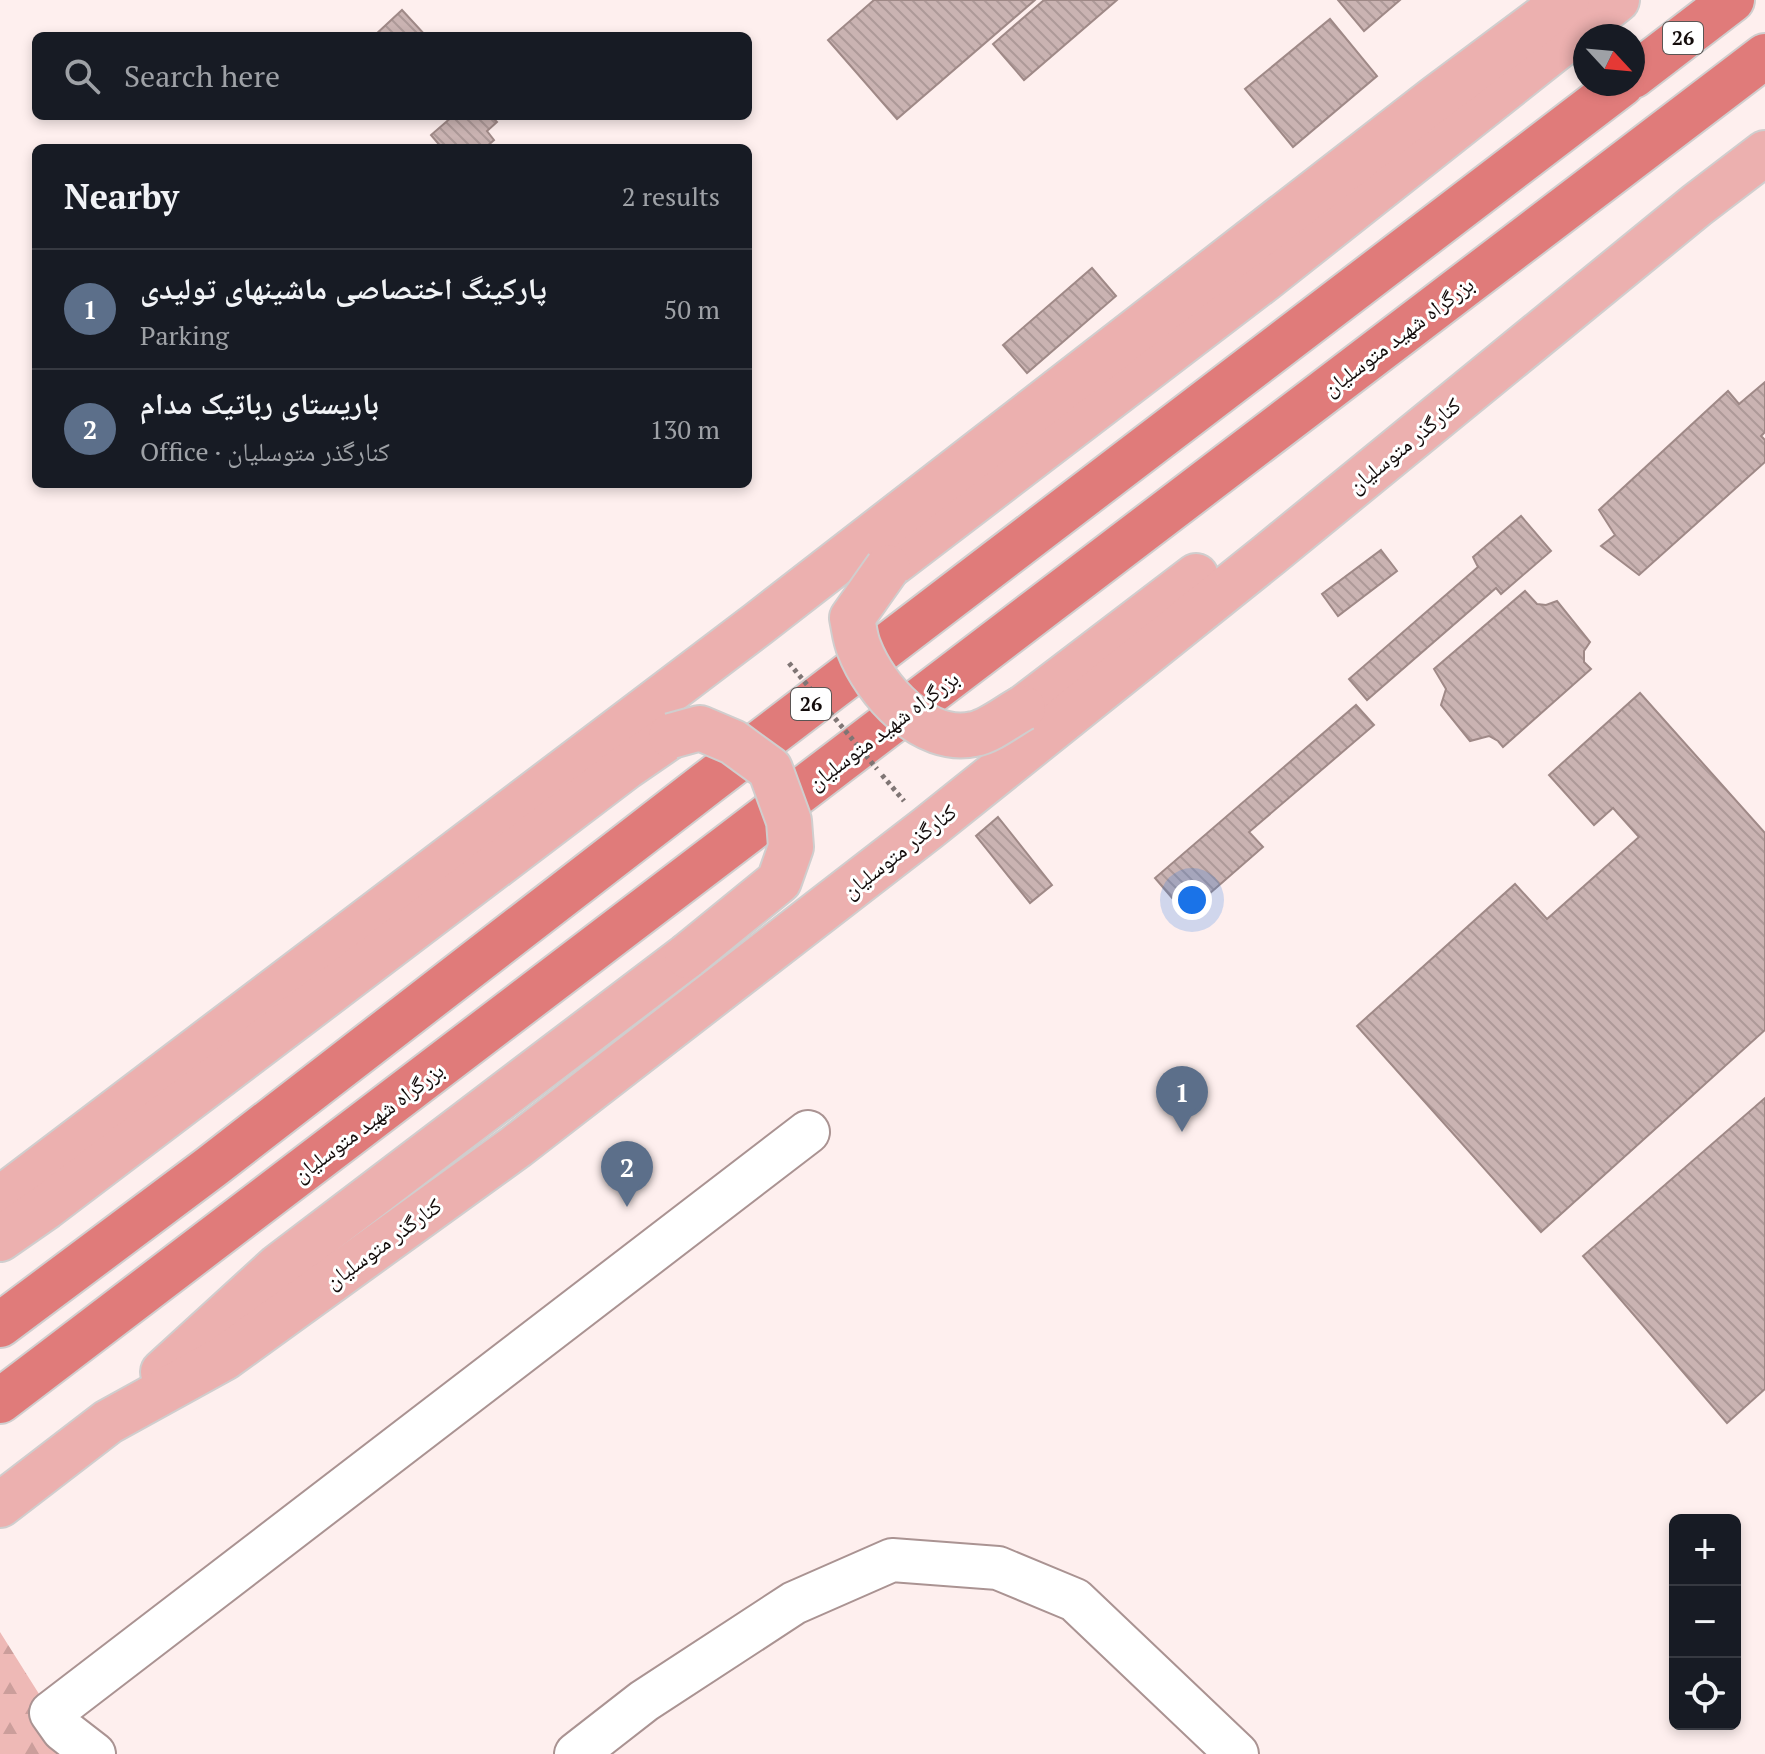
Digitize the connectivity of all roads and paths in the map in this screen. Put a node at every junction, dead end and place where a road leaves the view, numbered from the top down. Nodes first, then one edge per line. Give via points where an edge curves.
1 (1567, 0) edge
2 (1617, 0) edge
3 (1732, 0) edge
4 (1765, 56) edge
5 (1645, 67) edge
6 (1606, 96) edge
7 (1765, 153) edge
8 (1697, 205) junction
9 (789, 663) dead end
10 (877, 769) dead end
11 (808, 1132) dead end
12 (0, 1199) edge
13 (0, 1239) edge
14 (0, 1325) edge
15 (0, 1401) edge
16 (108, 1422) junction
17 (0, 1505) edge
18 (94, 1754) edge
19 (576, 1754) edge
20 (1237, 1754) edge

1 - 12 main road
2 - 8 main road, bridge via 888,567 852,618 859,648 880,687 918,722 943,735 975,734 1023,708 1473,362
3 - 5 highway, 26
4 - 15 highway, بزرگراه شهید متوسلیان
6 - 14 highway, 26
7 - 8 main road, کنارگذر متوسلیان
8 - 16 main road, کنارگذر متوسلیان via 928,828 517,1146 224,1358
9 - 10 path, bridge
11 - 18 lane via 51,1713 63,1730
13 - 16 main road, bridge via 671,736 700,728 733,742 770,769 789,821 791,847 779,881 279,1266
16 - 17 main road, کنارگذر متوسلیان
19 - 20 lane via 644,1701 794,1603 892,1560 998,1568 1075,1600

